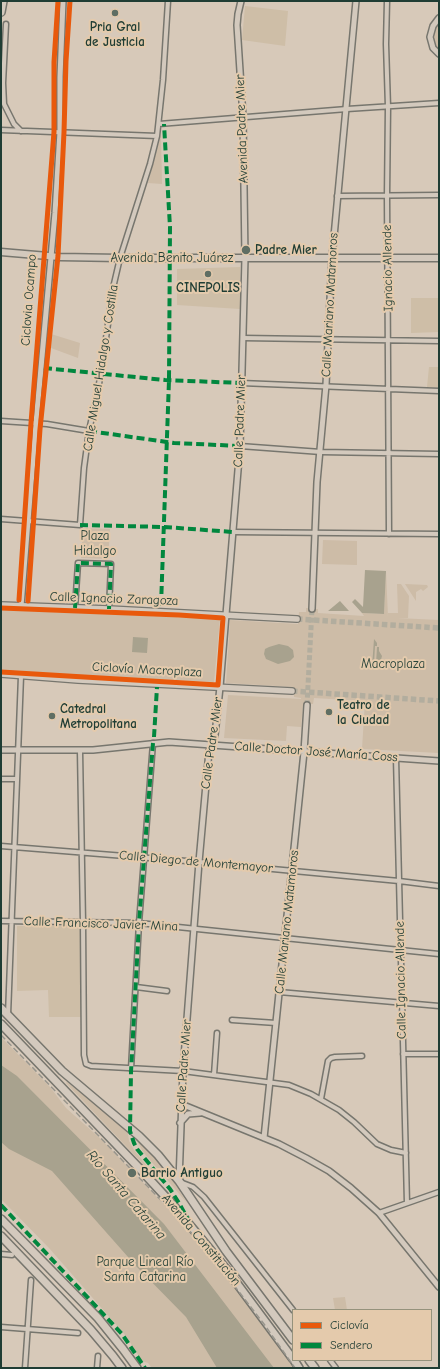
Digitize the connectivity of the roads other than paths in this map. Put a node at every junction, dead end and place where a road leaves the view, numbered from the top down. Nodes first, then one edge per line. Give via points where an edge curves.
1 (4, 1) edge
2 (62, 1) edge
3 (168, 1) edge
4 (241, 1) edge
5 (356, 1) edge
6 (387, 1) edge
7 (1, 12) edge
8 (439, 18) edge
9 (6, 24) dead end
10 (439, 54) edge
11 (439, 103) edge
12 (388, 107) junction
13 (347, 109) junction
14 (243, 118) junction
15 (159, 124) junction
16 (1, 130) edge
17 (22, 131) junction
18 (60, 132) junction
19 (157, 136) junction
20 (439, 195) edge
21 (337, 196) junction
22 (387, 196) junction
23 (1, 252) edge
24 (51, 256) junction
25 (120, 258) junction
26 (245, 258) junction
27 (332, 258) junction
28 (388, 258) junction
29 (439, 258) edge
30 (243, 338) junction
31 (328, 339) junction
32 (439, 340) edge
33 (388, 341) junction
34 (241, 383) junction
35 (326, 385) junction
36 (388, 390) junction
37 (439, 391) edge
38 (1, 421) edge
39 (36, 423) junction
40 (89, 431) junction
41 (240, 446) junction
42 (319, 452) junction
43 (389, 453) junction
44 (439, 454) edge
45 (1, 519) edge
46 (28, 521) junction
47 (233, 532) junction
48 (315, 534) junction
49 (389, 534) junction
50 (439, 534) edge
51 (1, 605) edge
52 (21, 606) junction
53 (75, 608) junction
54 (109, 609) junction
55 (312, 609) tunnel mouth
56 (227, 614) junction
57 (297, 619) tunnel mouth
58 (1, 674) edge
59 (21, 676) junction
60 (220, 687) junction
61 (292, 691) tunnel mouth
62 (307, 705) tunnel mouth
63 (153, 743) junction
64 (212, 745) junction
65 (1, 750) edge
66 (19, 750) junction
67 (80, 751) junction
68 (304, 752) junction
69 (396, 758) junction
70 (439, 761) edge
71 (1, 779) edge
72 (17, 779) junction
73 (1, 846) edge
74 (14, 847) junction
75 (82, 853) junction
76 (144, 857) junction
77 (199, 862) junction
78 (292, 871) junction
79 (399, 881) junction
80 (439, 886) edge
81 (1, 921) edge
82 (12, 921) junction
83 (83, 923) junction
84 (139, 923) junction
85 (194, 929) junction
86 (284, 938) junction
87 (401, 949) junction
88 (439, 954) edge
89 (136, 987) junction
90 (167, 991) dead end
91 (280, 992) junction
92 (402, 1002) junction
93 (439, 1006) edge
94 (1, 1008) edge
95 (8, 1016) junction
96 (232, 1020) dead end
97 (276, 1023) junction
98 (1, 1024) edge
99 (217, 1033) dead end
100 (403, 1054) junction
101 (439, 1054) edge
102 (362, 1056) dead end
103 (131, 1069) junction
104 (183, 1071) junction
105 (214, 1075) junction
106 (270, 1082) junction
107 (321, 1099) junction
108 (181, 1104) junction
109 (205, 1114) junction
110 (180, 1123) junction
111 (264, 1138) junction
112 (406, 1154) junction
113 (179, 1182) junction
114 (439, 1192) edge
115 (407, 1203) junction
116 (379, 1213) junction
117 (1, 1219) edge
118 (1, 1236) edge
119 (1, 1254) edge
120 (12, 1255) dead end
121 (31, 1280) dead end
122 (439, 1287) edge
123 (292, 1309) edge
124 (1, 1327) edge
125 (28, 1329) junction
126 (78, 1333) dead end
127 (292, 1339) edge
128 (98, 1356) dead end
129 (292, 1358) edge
130 (26, 1368) edge
131 (97, 1368) edge
132 (122, 1368) edge
133 (137, 1368) edge

1 - 7 highway
2 - 18 street
3 - 15 street, Calle Miguel Hidalgo y Costilla
4 - 14 street, Avenida Padre Mier via 237,25
5 - 13 street, Calle Mariano Matamoros
6 - 12 street, Ignacio Allende
8 - 10 street via 430,37
9 - 17 street via 4,104 14,124
11 - 12 street
12 - 13 street
12 - 22 street, Ignacio Allende
13 - 14 street
13 - 21 street, Calle Mariano Matamoros
14 - 15 street
14 - 26 street, Avenida Padre Mier
15 - 19 street, Calle Miguel Hidalgo y Costilla
16 - 17 street
17 - 18 street
18 - 19 street
18 - 24 street
19 - 25 street, Calle Miguel Hidalgo y Costilla
20 - 22 street
21 - 22 street
21 - 27 street, Calle Mariano Matamoros
22 - 28 street, Ignacio Allende
23 - 24 main road, Avenida Benito Juárez
24 - 25 main road, Avenida Benito Juárez
24 - 39 street
25 - 26 main road, Avenida Benito Juárez
25 - 40 street, Calle Miguel Hidalgo y Costilla
26 - 27 main road, Avenida Benito Juárez
26 - 30 street, Calle Padre Mier
27 - 28 main road, Avenida Benito Juárez
27 - 31 street, Calle Mariano Matamoros
28 - 29 main road, Avenida Benito Juárez
28 - 33 street, Ignacio Allende
30 - 31 street
30 - 34 street, Calle Padre Mier
31 - 33 street
31 - 35 street, Calle Mariano Matamoros
32 - 33 street
33 - 36 street, Ignacio Allende
34 - 35 street
34 - 41 street, Calle Padre Mier
35 - 36 street
35 - 42 street, Calle Mariano Matamoros
36 - 37 street
36 - 43 street, Ignacio Allende
38 - 39 street
39 - 40 street
39 - 46 street
40 - 46 street, Calle Miguel Hidalgo y Costilla via 80,525
41 - 42 street
41 - 47 street, Calle Padre Mier
42 - 43 street
42 - 48 street, Calle Mariano Matamoros
43 - 44 street
43 - 49 street, Ignacio Allende
45 - 46 street
46 - 52 street
47 - 48 street
47 - 56 street, Calle Padre Mier
48 - 49 street
48 - 55 street, Calle Mariano Matamoros
49 - 50 street
51 - 52 main road, Calle Ignacio Zaragoza
52 - 53 main road, Calle Ignacio Zaragoza
53 - 54 main road, Calle Ignacio Zaragoza
53 - 54 street via 78,563 111,564
54 - 56 main road, Calle Ignacio Zaragoza
56 - 57 main road, Calle Ignacio Zaragoza
56 - 60 street, Calle Padre Mier
58 - 59 main road
59 - 60 main road
59 - 66 street
60 - 61 main road
60 - 64 street, Calle Padre Mier
62 - 68 street, Calle Mariano Matamoros
63 - 64 street, Calle Doctor José María Coss
63 - 67 street, Calle Doctor José María Coss
63 - 76 street
64 - 68 street, Calle Doctor José María Coss
64 - 77 street, Calle Padre Mier via 209,751
65 - 66 street, Calle Doctor José María Coss
66 - 67 street, Calle Doctor José María Coss
66 - 72 street
67 - 75 street
68 - 69 street, Calle Doctor José María Coss
68 - 78 street, Calle Mariano Matamoros
69 - 70 street, Calle Doctor José María Coss
69 - 79 street, Calle Ignacio Allende
71 - 72 street
72 - 74 street
73 - 74 street, Calle Diego de Montemayor
74 - 75 street, Calle Diego de Montemayor
74 - 82 street
75 - 76 street, Calle Diego de Montemayor
75 - 83 street
76 - 77 street, Calle Diego de Montemayor
76 - 84 street
77 - 78 street, Calle Diego de Montemayor
77 - 85 street, Calle Padre Mier
78 - 79 street, Calle Diego de Montemayor
78 - 86 street, Calle Mariano Matamoros
79 - 80 street, Calle Diego de Montemayor
79 - 87 street, Calle Ignacio Allende
81 - 82 street, Calle Francisco Javier Mina
82 - 83 street, Calle Francisco Javier Mina
82 - 95 street
83 - 84 street, Calle Francisco Javier Mina
83 - 103 street via 86,1064
84 - 85 street, Calle Francisco Javier Mina
84 - 89 street
85 - 86 street, Calle Francisco Javier Mina
85 - 104 street, Calle Padre Mier
86 - 87 street, Calle Francisco Javier Mina
86 - 91 street, Calle Mariano Matamoros
87 - 88 street, Calle Francisco Javier Mina
87 - 92 street, Calle Ignacio Allende
89 - 90 street
89 - 103 street
91 - 92 street
91 - 97 street, Calle Mariano Matamoros
92 - 93 street
92 - 100 street, Calle Ignacio Allende
94 - 95 highway, Avenida Constitución
95 - 113 highway, Avenida Constitución via 74,1082 144,1140
96 - 97 street
97 - 106 street, Calle Mariano Matamoros
98 - 129 highway, Avenida Constitución via 174,1206 227,1270
99 - 105 street
100 - 101 street
100 - 112 street, Calle Ignacio Allende
102 - 107 street via 335,1057 328,1061
103 - 104 street
104 - 105 street
104 - 108 street, Calle Padre Mier
105 - 106 street
106 - 107 street via 289,1085
106 - 111 street, Calle Mariano Matamoros
107 - 112 street via 347,1116 377,1144
108 - 109 street
108 - 110 street, Calle Padre Mier
109 - 110 street via 188,1114
109 - 111 street
110 - 113 street, Calle Padre Mier
111 - 116 street via 317,1164 351,1188
112 - 115 street, Calle Ignacio Allende
113 - 123 street via 193,1186 204,1197
113 - 127 highway, Avenida Constitución via 226,1251
114 - 115 street
115 - 116 street
116 - 122 street
117 - 133 highway via 98,1318
118 - 132 highway via 91,1330
119 - 120 street
121 - 125 street
124 - 125 street
125 - 126 street
125 - 130 street
128 - 131 street

